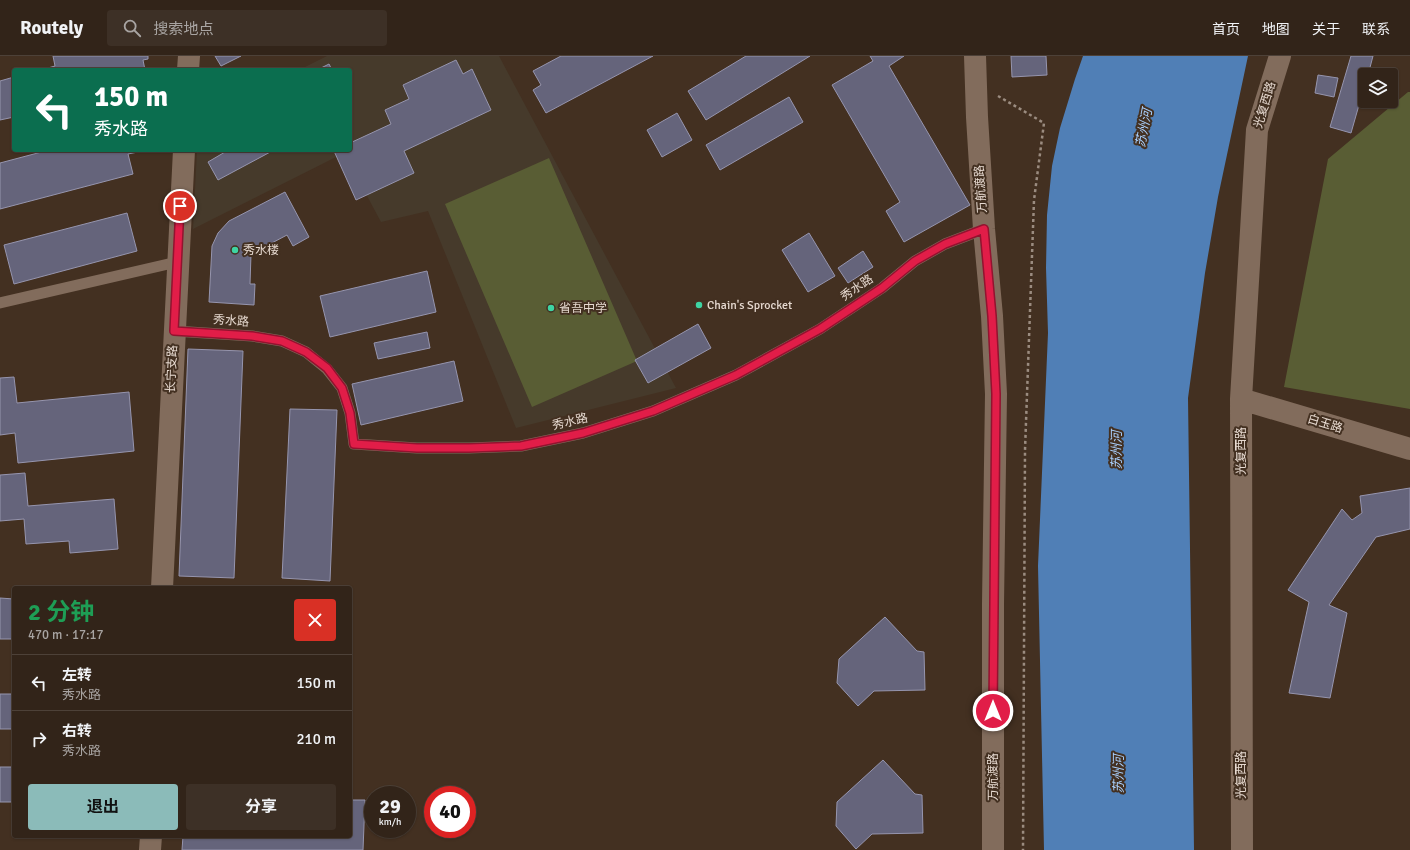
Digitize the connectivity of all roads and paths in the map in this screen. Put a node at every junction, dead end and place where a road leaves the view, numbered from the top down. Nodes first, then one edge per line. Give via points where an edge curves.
1 (189, 56) edge
2 (975, 56) edge
3 (1280, 56) edge
4 (188, 68) edge
5 (998, 89) dead end
6 (184, 152) edge
7 (984, 229) junction
8 (177, 262) junction
9 (0, 303) edge
10 (174, 331) junction
11 (1240, 399) junction
12 (1410, 449) edge
13 (162, 586) edge
14 (151, 838) edge
15 (150, 850) edge
16 (992, 850) edge
17 (1023, 850) edge
18 (1242, 850) edge

1 - 4 street
2 - 7 street, 万航渡路
3 - 11 street, 光复西路 via 1257,130
5 - 17 path via 998,96 1044,123 1034,200 1025,450
6 - 8 street, 长宁支路
7 - 10 lane, 秀水路 via 945,244 915,261 882,288 820,329 736,375 653,411 583,433 521,446 425,448 354,444 350,413 342,388 327,368 306,352 282,341 252,336
7 - 16 street, 万航渡路 via 996,394
8 - 9 lane
8 - 10 street, 长宁支路
10 - 13 street, 长宁支路
11 - 12 street, 白玉路
11 - 18 street, 光复西路
14 - 15 street

